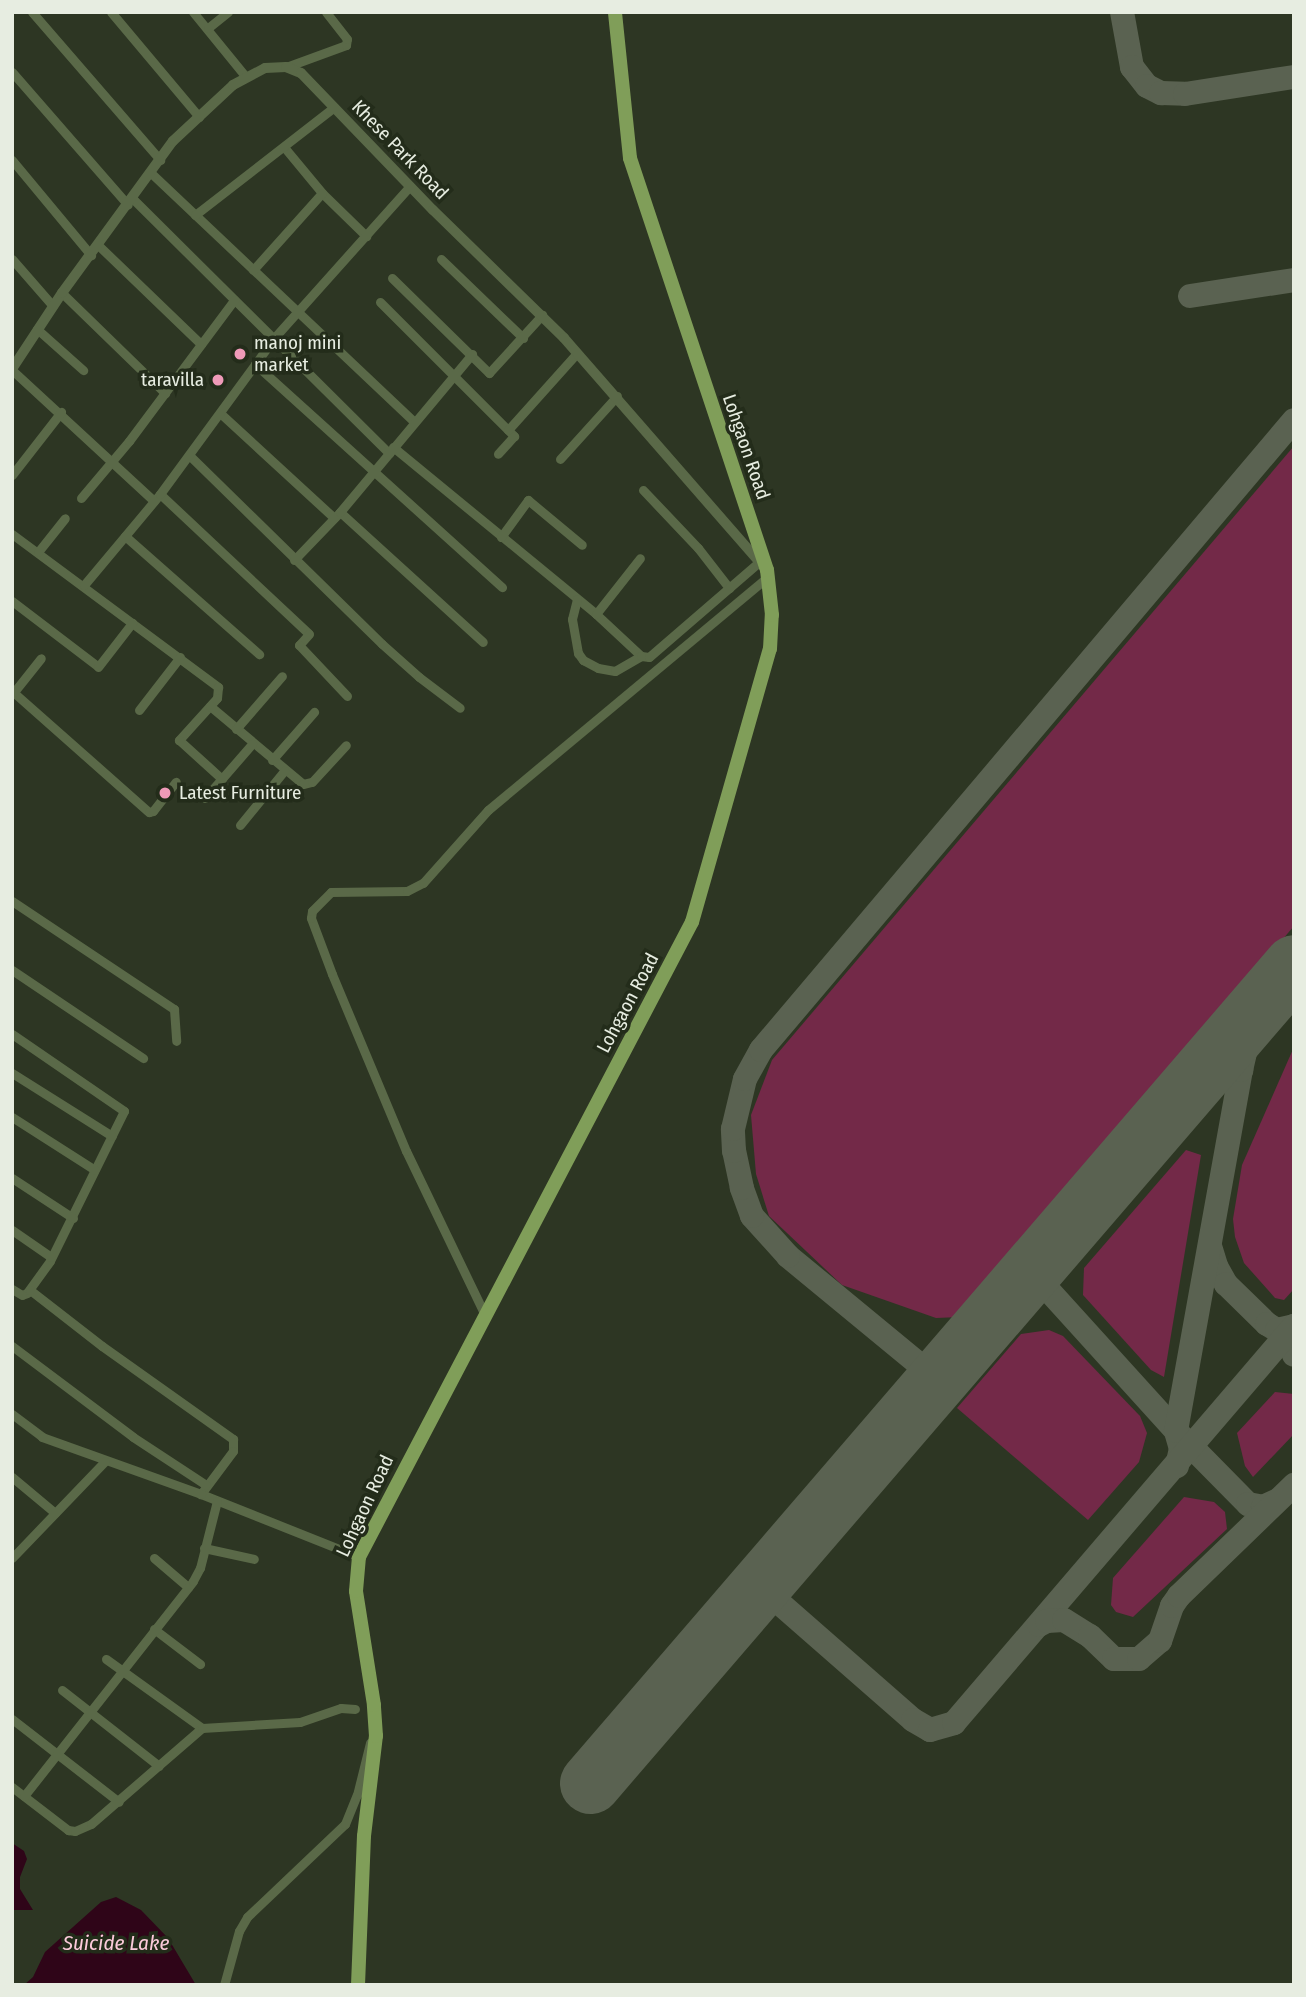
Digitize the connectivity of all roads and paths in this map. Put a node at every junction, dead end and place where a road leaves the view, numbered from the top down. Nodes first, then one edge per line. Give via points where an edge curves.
1 (32, 12) edge
2 (111, 12) edge
3 (194, 12) edge
4 (228, 12) edge
5 (326, 12) edge
6 (615, 12) edge
7 (208, 29) junction
8 (286, 67) junction
9 (12, 72) edge
10 (246, 78) junction
11 (334, 107) junction
12 (199, 117) junction
13 (284, 147) junction
14 (12, 160) edge
15 (160, 160) junction
16 (151, 173) junction
17 (410, 186) junction
18 (323, 193) junction
19 (130, 202) junction
20 (195, 215) junction
21 (366, 236) junction
22 (98, 245) junction
23 (91, 255) junction
24 (12, 259) edge
25 (441, 259) dead end
26 (253, 270) junction
27 (391, 278) dead end
28 (62, 293) junction
29 (234, 300) junction
30 (380, 302) dead end
31 (54, 306) junction
32 (296, 311) junction
33 (542, 315) junction
34 (37, 329) junction
35 (274, 338) junction
36 (523, 338) junction
37 (201, 344) junction
38 (577, 353) junction
39 (472, 354) junction
40 (13, 363) edge
41 (256, 363) junction
42 (83, 369) dead end
43 (453, 373) junction
44 (165, 393) junction
45 (617, 396) junction
46 (61, 412) junction
47 (220, 413) junction
48 (414, 421) junction
49 (509, 430) junction
50 (391, 450) junction
51 (498, 454) dead end
52 (189, 456) junction
53 (560, 459) dead end
54 (113, 461) junction
55 (373, 472) junction
56 (12, 475) edge
57 (643, 490) dead end
58 (80, 498) dead end
59 (157, 498) junction
60 (337, 515) junction
61 (65, 517) dead end
62 (12, 534) edge
63 (125, 536) junction
64 (501, 537) junction
65 (582, 545) dead end
66 (38, 552) junction
67 (640, 558) dead end
68 (294, 560) junction
69 (765, 569) junction
70 (84, 585) junction
71 (502, 587) dead end
72 (729, 588) junction
73 (577, 599) junction
74 (12, 601) edge
75 (596, 614) junction
76 (132, 623) junction
77 (483, 642) dead end
78 (258, 654) dead end
79 (641, 656) junction
80 (180, 657) junction
81 (41, 658) dead end
82 (282, 676) dead end
83 (13, 691) edge
84 (347, 696) dead end
85 (210, 706) junction
86 (460, 708) dead end
87 (139, 710) dead end
88 (314, 712) dead end
89 (236, 729) junction
90 (252, 744) junction
91 (345, 745) dead end
92 (271, 760) junction
93 (284, 771) junction
94 (222, 779) junction
95 (176, 782) dead end
96 (205, 798) dead end
97 (240, 825) dead end
98 (12, 901) edge
99 (12, 970) edge
100 (12, 1034) edge
101 (177, 1041) dead end
102 (143, 1058) dead end
103 (12, 1073) edge
104 (12, 1117) edge
105 (112, 1136) junction
106 (95, 1170) junction
107 (12, 1178) edge
108 (73, 1218) junction
109 (12, 1230) edge
110 (51, 1257) junction
111 (12, 1289) edge
112 (30, 1290) junction
113 (484, 1314) junction
114 (12, 1346) edge
115 (12, 1414) edge
116 (105, 1461) junction
117 (12, 1478) edge
118 (203, 1490) junction
119 (217, 1501) junction
120 (55, 1513) junction
121 (204, 1548) junction
122 (359, 1556) junction
123 (12, 1558) edge
124 (154, 1558) dead end
125 (254, 1559) dead end
126 (188, 1587) junction
127 (155, 1629) junction
128 (106, 1659) dead end
129 (200, 1664) dead end
130 (121, 1671) junction
131 (62, 1690) dead end
132 (355, 1709) dead end
133 (89, 1712) junction
134 (12, 1720) edge
135 (202, 1728) junction
136 (376, 1736) junction
137 (56, 1754) junction
138 (159, 1766) junction
139 (12, 1787) edge
140 (24, 1796) junction
141 (119, 1802) junction
142 (224, 1985) edge
143 (358, 1985) edge

1 - 15 street
2 - 12 street
3 - 7 street
4 - 7 street
5 - 8 street via 346,45
6 - 69 main road, Lohgaon Road via 637,186
7 - 10 street
8 - 10 street via 265,68
8 - 11 street, Khese Park Road via 301,73
9 - 19 street
10 - 12 street
11 - 13 street
11 - 17 street, Khese Park Road
12 - 15 street
13 - 18 street
13 - 20 street
14 - 23 street
15 - 16 street
16 - 19 street
16 - 20 street
17 - 21 street
17 - 33 street, Khese Park Road
18 - 21 street
18 - 26 street
19 - 22 street
19 - 29 street
20 - 26 street
21 - 32 street
22 - 23 street
22 - 37 street
23 - 28 street
24 - 31 street
25 - 36 street
26 - 32 street
27 - 39 street
28 - 31 street
28 - 44 street
29 - 35 street
29 - 37 street
30 - 43 street
31 - 34 street
32 - 35 street
32 - 48 street
33 - 36 street
33 - 38 street, Khese Park Road
34 - 40 street
34 - 42 street
35 - 41 street
35 - 50 street
36 - 39 street via 489,373
37 - 44 street
38 - 45 street, Khese Park Road
38 - 49 street
39 - 43 street
40 - 46 street
41 - 47 street
41 - 55 street
43 - 48 street
43 - 49 street
44 - 54 street
45 - 53 street
45 - 69 street, Khese Park Road
46 - 54 street
46 - 56 street
47 - 52 street
47 - 60 street
48 - 50 street
49 - 51 street via 514,436
50 - 55 street
50 - 64 street
52 - 59 street
52 - 68 street
54 - 58 street
54 - 59 street
55 - 60 street
55 - 71 street
57 - 72 street
59 - 63 street
59 - 84 street via 309,634 299,645
60 - 68 street
60 - 77 street
61 - 66 street
62 - 66 street
63 - 70 street
63 - 78 street
64 - 65 street via 528,500
64 - 73 street
66 - 70 street
67 - 75 street
68 - 86 street via 410,669
69 - 72 street
69 - 113 main road, Lohgaon Road via 772,615 766,671 692,922
69 - 113 street via 488,810 423,883 407,891 331,892 312,911 332,974 406,1151
70 - 76 street
72 - 79 street via 649,657
73 - 75 street
73 - 79 street via 572,619 583,660 615,671
74 - 76 street via 97,666
75 - 79 street
76 - 80 street
80 - 85 street via 218,687
80 - 87 street
81 - 83 street
82 - 89 street
83 - 95 street via 149,811
85 - 89 street
85 - 94 street via 179,740
88 - 92 street
89 - 90 street
90 - 92 street
90 - 94 street
91 - 93 street via 308,785
92 - 93 street
93 - 97 street
94 - 96 street
98 - 101 street via 174,1009
99 - 102 street
100 - 105 street via 124,1111
103 - 105 street
104 - 106 street
105 - 106 street
106 - 108 street
107 - 108 street
108 - 110 street
109 - 110 street
110 - 112 street
111 - 112 street via 22,1295
112 - 118 street via 233,1439 233,1451
113 - 122 main road, Lohgaon Road
114 - 118 street
115 - 116 street via 42,1437
116 - 118 street
116 - 120 street
117 - 120 street
118 - 119 street
119 - 121 street
119 - 122 street
120 - 123 street
121 - 125 street
121 - 126 street via 200,1568
122 - 136 main road, Lohgaon Road via 356,1591
124 - 126 street
126 - 127 street
127 - 129 street
127 - 130 street
128 - 130 street
130 - 133 street
130 - 135 street
131 - 133 street
132 - 135 street via 341,1708 300,1722
133 - 137 street
133 - 138 street
134 - 137 street
135 - 138 street
136 - 142 street via 369,1744 345,1824 247,1917
136 - 143 main road, Lohgaon Road via 364,1836
137 - 140 street
137 - 141 street
138 - 141 street
139 - 140 street
140 - 141 street via 75,1831

